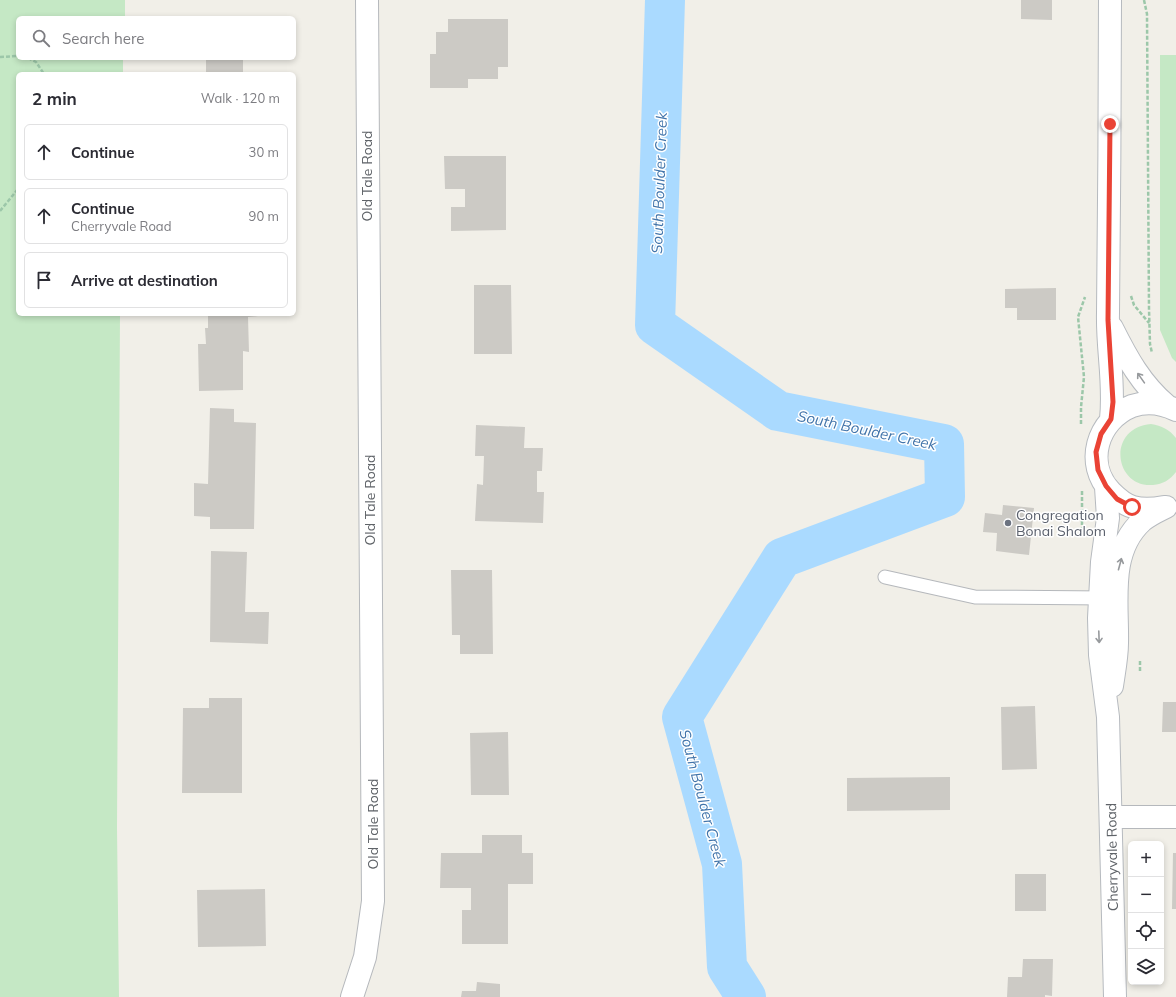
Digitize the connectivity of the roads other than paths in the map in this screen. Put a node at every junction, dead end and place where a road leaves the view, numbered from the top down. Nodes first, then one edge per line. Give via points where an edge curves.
1 (367, 0) edge
2 (1110, 0) edge
3 (1108, 320) junction
4 (1172, 408) edge
5 (1111, 419) junction
6 (1106, 486) junction
7 (1171, 505) edge
8 (885, 577) dead end
9 (1108, 598) junction
10 (1111, 817) junction
11 (1176, 817) edge
12 (352, 997) edge
13 (1115, 997) edge

1 - 12 street, Old Tale Road via 373,901 365,957
2 - 3 street
4 -> 3 street via 1154,395 1144,382
3 - 5 street via 1113,384
4 - 5 street via 1153,403 1137,404
5 - 6 street via 1101,434 1096,452 1098,470
6 - 7 street via 1117,499 1132,507 1149,510
6 - 9 street, Cherryvale Road via 1108,518 1102,562
9 -> 7 street, Cherryvale Road via 1135,528 1143,520
8 - 9 lane via 975,597
9 - 10 street, Cherryvale Road via 1098,618 1108,717
10 - 11 street
10 - 13 street, Cherryvale Road

